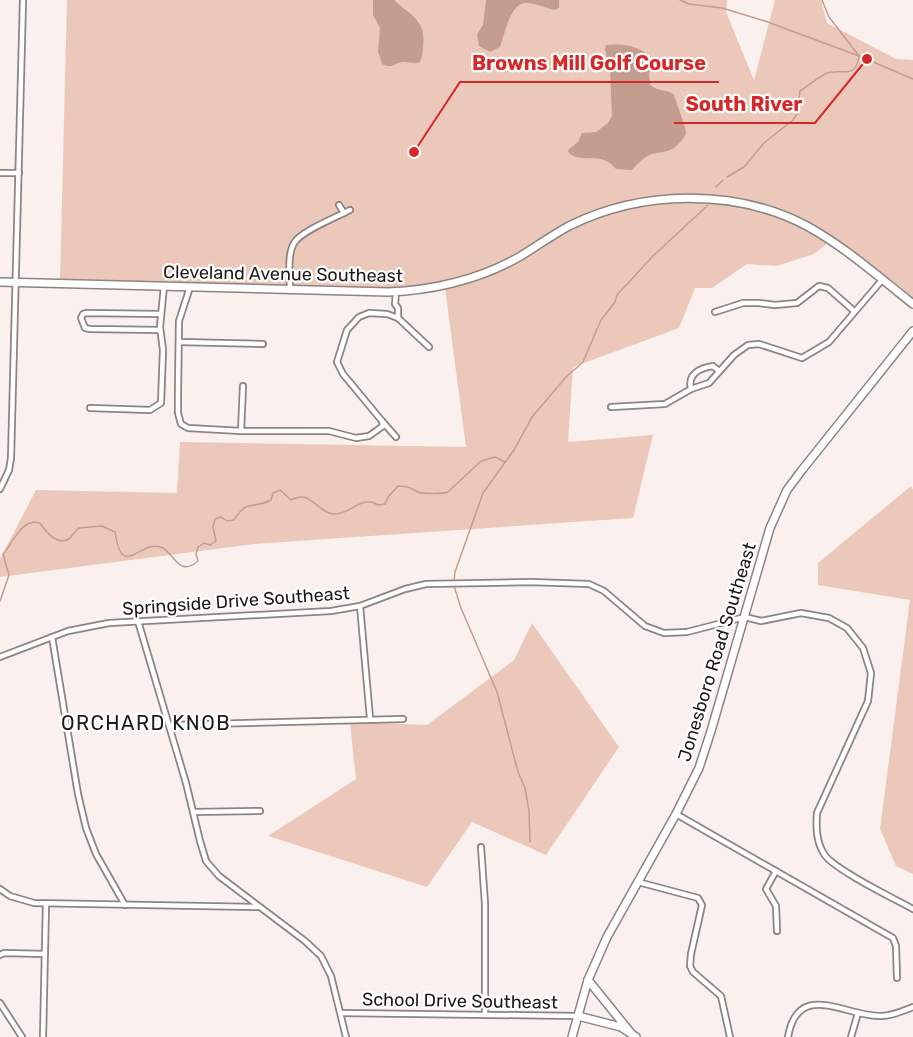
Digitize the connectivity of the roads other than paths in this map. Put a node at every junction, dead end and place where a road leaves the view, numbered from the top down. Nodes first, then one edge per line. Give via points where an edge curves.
1 (23, 0) edge
2 (0, 173) edge
3 (19, 173) junction
4 (339, 205) dead end
5 (350, 210) dead end
6 (344, 213) junction
7 (882, 280) junction
8 (0, 282) edge
9 (16, 282) junction
10 (164, 286) junction
11 (190, 287) junction
12 (290, 290) junction
13 (396, 292) junction
14 (395, 304) junction
15 (913, 304) edge
16 (854, 311) junction
17 (715, 312) dead end
18 (161, 314) junction
19 (387, 314) junction
20 (398, 318) junction
21 (160, 330) junction
22 (913, 331) edge
23 (179, 342) junction
24 (263, 344) dead end
25 (429, 347) dead end
26 (719, 371) junction
27 (243, 386) dead end
28 (691, 389) junction
29 (611, 407) dead end
30 (90, 408) dead end
31 (382, 421) junction
32 (241, 431) junction
33 (396, 437) dead end
34 (0, 489) edge
35 (360, 606) junction
36 (745, 617) junction
37 (138, 621) junction
38 (52, 637) junction
39 (0, 657) edge
40 (370, 718) junction
41 (403, 719) dead end
42 (169, 725) junction
43 (260, 811) dead end
44 (194, 812) junction
45 (676, 814) junction
46 (481, 847) dead end
47 (776, 871) junction
48 (638, 882) junction
49 (0, 890) edge
50 (46, 904) junction
51 (125, 905) junction
52 (259, 907) junction
53 (913, 909) edge
54 (777, 932) dead end
55 (45, 954) junction
56 (0, 955) edge
57 (897, 978) dead end
58 (588, 980) junction
59 (0, 1004) edge
60 (913, 1007) edge
61 (341, 1013) junction
62 (858, 1013) junction
63 (485, 1015) junction
64 (578, 1016) junction
65 (633, 1035) edge
66 (22, 1037) edge
67 (43, 1037) edge
68 (346, 1037) edge
69 (572, 1037) edge
70 (729, 1037) edge
71 (788, 1037) edge
72 (851, 1037) edge

1 - 3 street
2 - 3 street
3 - 9 street
4 - 6 street
5 - 6 street
6 - 12 street via 294,243
7 - 13 main road, Cleveland Avenue Southeast via 844,250 781,215 728,201 676,199 629,205 585,219 472,278 418,291
7 - 15 main road, Cleveland Avenue Southeast
7 - 16 street
8 - 9 main road, Cleveland Avenue Southeast
9 - 10 main road, Cleveland Avenue Southeast
9 - 34 street via 11,458
10 - 11 main road, Cleveland Avenue Southeast
10 - 18 street
11 - 12 main road, Cleveland Avenue Southeast
11 - 23 street via 179,321
12 - 13 main road, Cleveland Avenue Southeast
13 - 14 street
14 - 19 street
14 - 20 street
16 - 17 street via 828,288 819,286 797,303 743,303
16 - 26 street via 830,342 807,356 748,345
18 - 21 street
18 - 21 street via 87,313 81,318 85,328 90,329
19 - 20 street
19 - 31 street via 359,317 344,338 338,363
20 - 25 street
21 - 30 street via 161,403 150,410
22 - 36 main road, Jonesboro Road Southeast via 788,490 770,528
23 - 24 street
23 - 32 street via 178,413 182,424 188,428
26 - 28 street via 709,383
26 - 28 street via 713,366 700,368 692,376
27 - 32 street
28 - 29 street via 664,404
31 - 32 street via 383,426 369,436 356,438 329,431
31 - 33 street
35 - 36 street, Springside Drive Southeast via 426,584 576,583 596,586 653,630 676,634
35 - 37 street, Springside Drive Southeast via 296,614
35 - 40 street
36 - 45 main road, Jonesboro Road Southeast via 711,734
36 - 53 street, Springside Drive Southeast via 761,621 801,613 829,618 847,628 863,648 871,673 868,701 817,813 815,832 824,856
37 - 38 street, Springside Drive Southeast via 85,626
37 - 42 street
38 - 39 street, Springside Drive Southeast
38 - 51 street via 86,828
40 - 41 street
40 - 42 street
42 - 44 street
43 - 44 street
44 - 52 street via 206,861
45 - 47 street
45 - 48 main road, Jonesboro Road Southeast
46 - 63 street
47 - 54 street via 766,889 776,906
47 - 57 street via 893,938
48 - 58 main road, Jonesboro Road Southeast
48 - 70 street via 698,898 702,905 690,966 722,996
49 - 50 street via 24,901
50 - 51 street
50 - 55 street
51 - 52 street
52 - 61 street via 321,956
55 - 56 street
55 - 67 street
58 - 64 main road, Jonesboro Road Southeast
58 - 65 main road
59 - 66 street
60 - 62 street via 881,1017
61 - 63 street, School Drive Southeast
61 - 68 street
62 - 71 street via 832,1005 811,1006 795,1015
62 - 72 street
63 - 64 street, School Drive Southeast
64 - 65 main road via 604,1021
64 - 69 main road, Jonesboro Road Southeast

